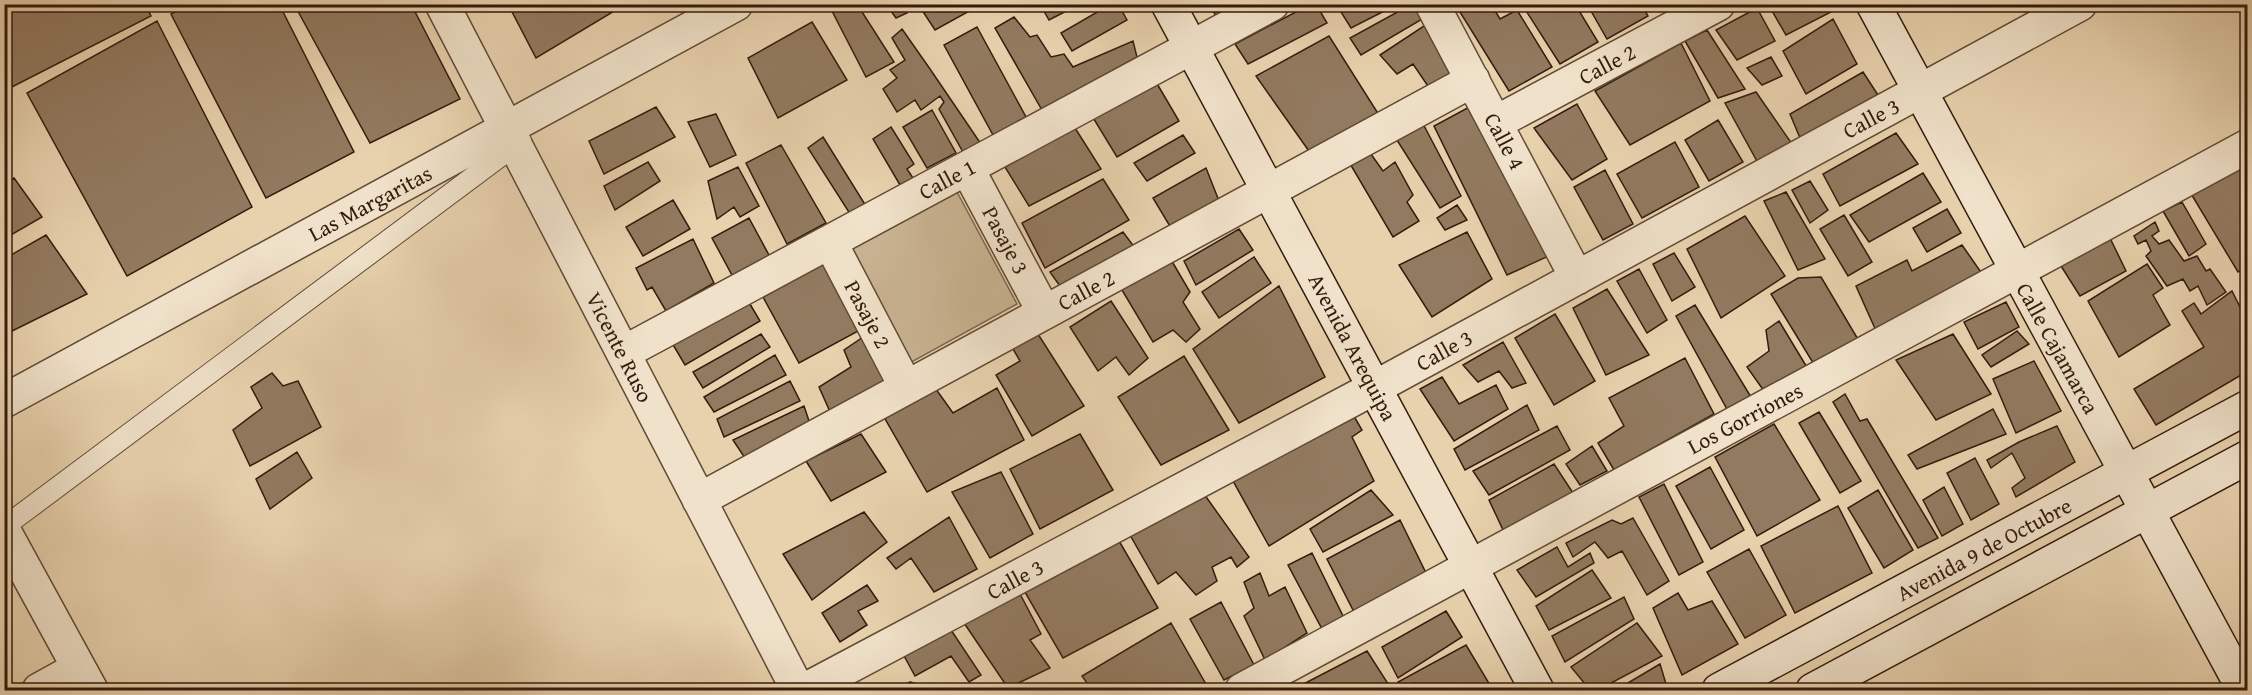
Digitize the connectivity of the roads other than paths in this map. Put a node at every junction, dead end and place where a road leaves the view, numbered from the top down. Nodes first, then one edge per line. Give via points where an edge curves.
1 (442, 4) edge
2 (704, 4) edge
3 (736, 4) edge
4 (1168, 4) edge
5 (1272, 4) edge
6 (1432, 4) edge
7 (1718, 4) edge
8 (1873, 4) edge
9 (2080, 4) edge
10 (1191, 48) junction
11 (1473, 81) junction
12 (1920, 92) junction
13 (1495, 123) junction
14 (507, 129) junction
15 (2247, 146) edge
16 (967, 168) junction
17 (1269, 191) junction
18 (830, 242) junction
19 (2017, 271) junction
20 (1577, 278) junction
21 (1044, 312) junction
22 (623, 353) junction
23 (906, 387) junction
24 (1374, 388) junction
25 (4, 401) edge
26 (2247, 407) edge
27 (2247, 457) edge
28 (2126, 473) junction
29 (699, 500) junction
30 (2147, 511) junction
31 (4, 529) edge
32 (1470, 567) junction
33 (85, 679) edge
34 (39, 690) edge
35 (798, 690) edge
36 (805, 690) edge
37 (1242, 690) edge
38 (1537, 690) edge
39 (1719, 690) edge
40 (1813, 690) edge
41 (2244, 690) edge

1 - 14 street, Vicente Ruso
2 - 31 lane
3 - 14 street, Las Margaritas
4 - 10 street, Avenida Arequipa
5 - 10 street, Calle 1
6 - 11 street, Calle 4
7 - 13 street, Calle 2
8 - 12 street, Calle Cajamarca
9 - 12 street, Calle 3
10 - 16 street, Calle 1
10 - 17 street, Avenida Arequipa
11 - 13 street, Calle 4
11 - 17 street, Calle 2
12 - 19 street, Calle Cajamarca
12 - 20 street, Calle 3
13 - 20 street, Calle 4
14 - 22 street, Vicente Ruso
14 - 25 street, Las Margaritas
15 - 19 street, Los Gorriones
16 - 18 street, Calle 1
16 - 21 street, Pasaje 3
17 - 21 street, Calle 2
17 - 24 street, Avenida Arequipa
18 - 22 street, Calle 1
18 - 23 street, Pasaje 2
19 - 28 street, Calle Cajamarca
19 - 32 street, Los Gorriones
20 - 24 street, Calle 3
21 - 23 street, Calle 2
22 - 29 street, Vicente Ruso
23 - 29 street, Calle 2
24 - 32 street, Avenida Arequipa
24 - 36 street, Calle 3
26 - 28 street, Avenida 9 de Octubre
27 - 30 street, Avenida 9 de Octubre
28 - 30 street, Calle Cajamarca
28 - 39 street, Avenida 9 de Octubre
29 - 35 street, Vicente Ruso
30 - 40 street, Avenida 9 de Octubre
30 - 41 street, Calle Cajamarca
31 - 33 street
32 - 37 street, Los Gorriones
32 - 38 street, Avenida Arequipa
33 - 34 street

